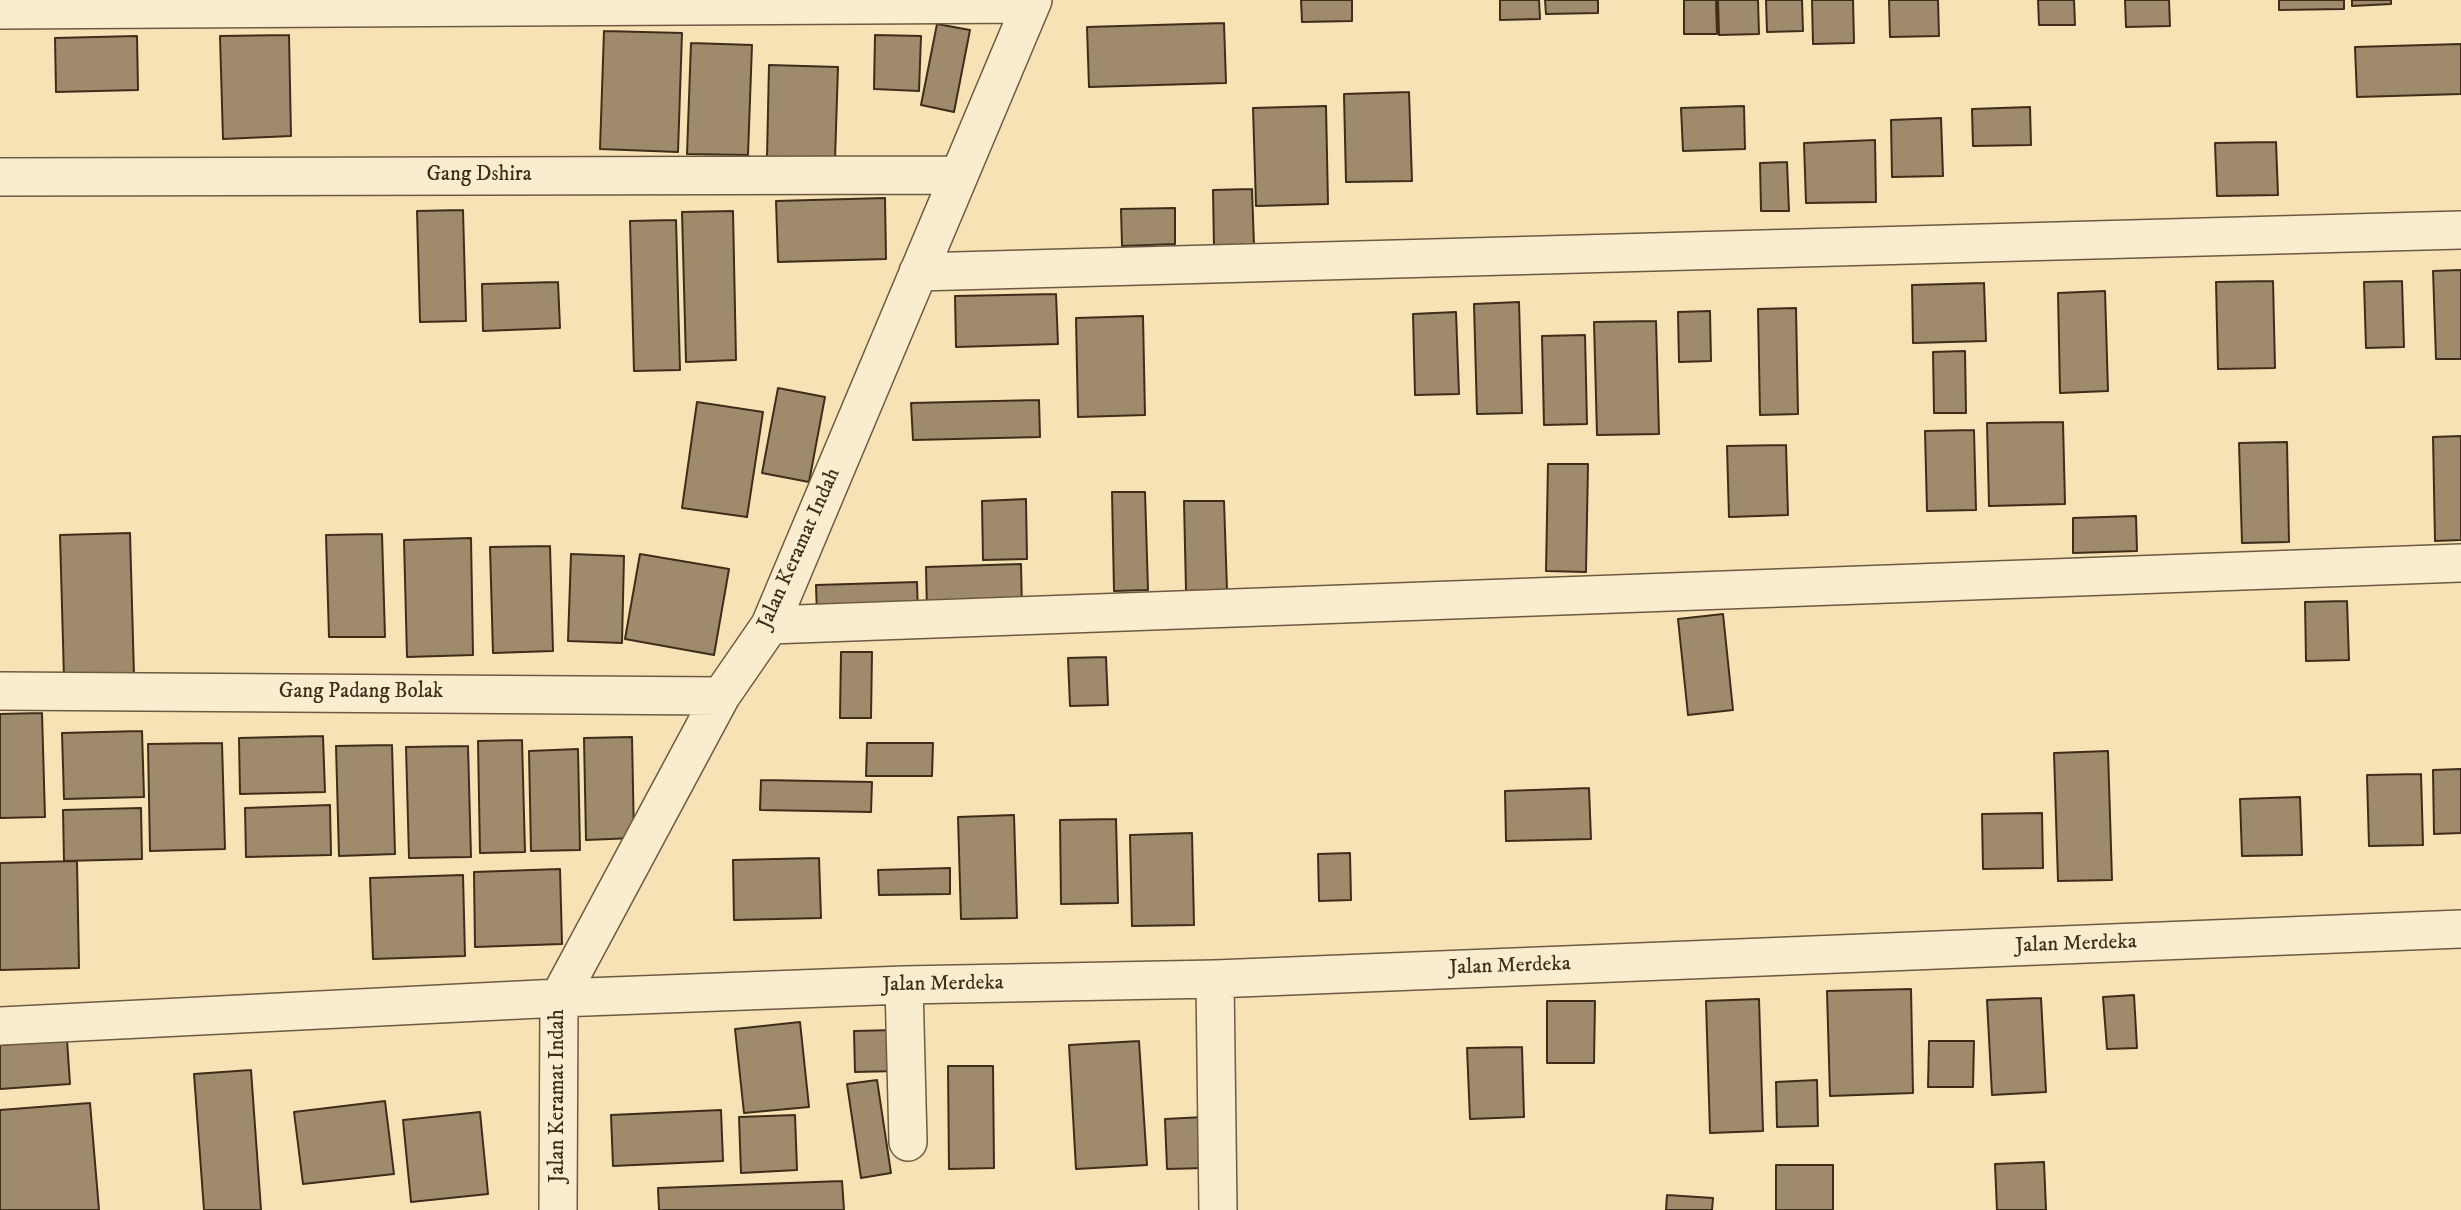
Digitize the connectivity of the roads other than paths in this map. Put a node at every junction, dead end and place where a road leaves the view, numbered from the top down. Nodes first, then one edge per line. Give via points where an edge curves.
1 (1032, 2) edge
2 (575, 3) edge
3 (0, 10) edge
4 (958, 175) junction
5 (0, 177) edge
6 (2461, 230) edge
7 (918, 272) junction
8 (2461, 563) edge
9 (770, 625) junction
10 (0, 691) edge
11 (721, 696) junction
12 (2461, 929) edge
13 (1215, 979) junction
14 (904, 985) junction
15 (559, 998) junction
16 (0, 1026) edge
17 (908, 1142) dead end
18 (558, 1210) edge
19 (1218, 1210) edge

1 - 2 street
1 - 4 street, Jalan Keramat Indah
2 - 3 street
4 - 5 street, Gang Dshira
4 - 7 street, Jalan Keramat Indah
6 - 7 street
7 - 9 street, Jalan Keramat Indah
8 - 9 street
9 - 11 street, Jalan Keramat Indah
10 - 11 street, Gang Padang Bolak
11 - 15 street, Jalan Keramat Indah
12 - 13 street, Jalan Merdeka
13 - 14 street, Jalan Merdeka
13 - 19 street
14 - 15 street, Jalan Merdeka
14 - 17 street
15 - 16 street, Jalan Merdeka
15 - 18 street, Jalan Keramat Indah

